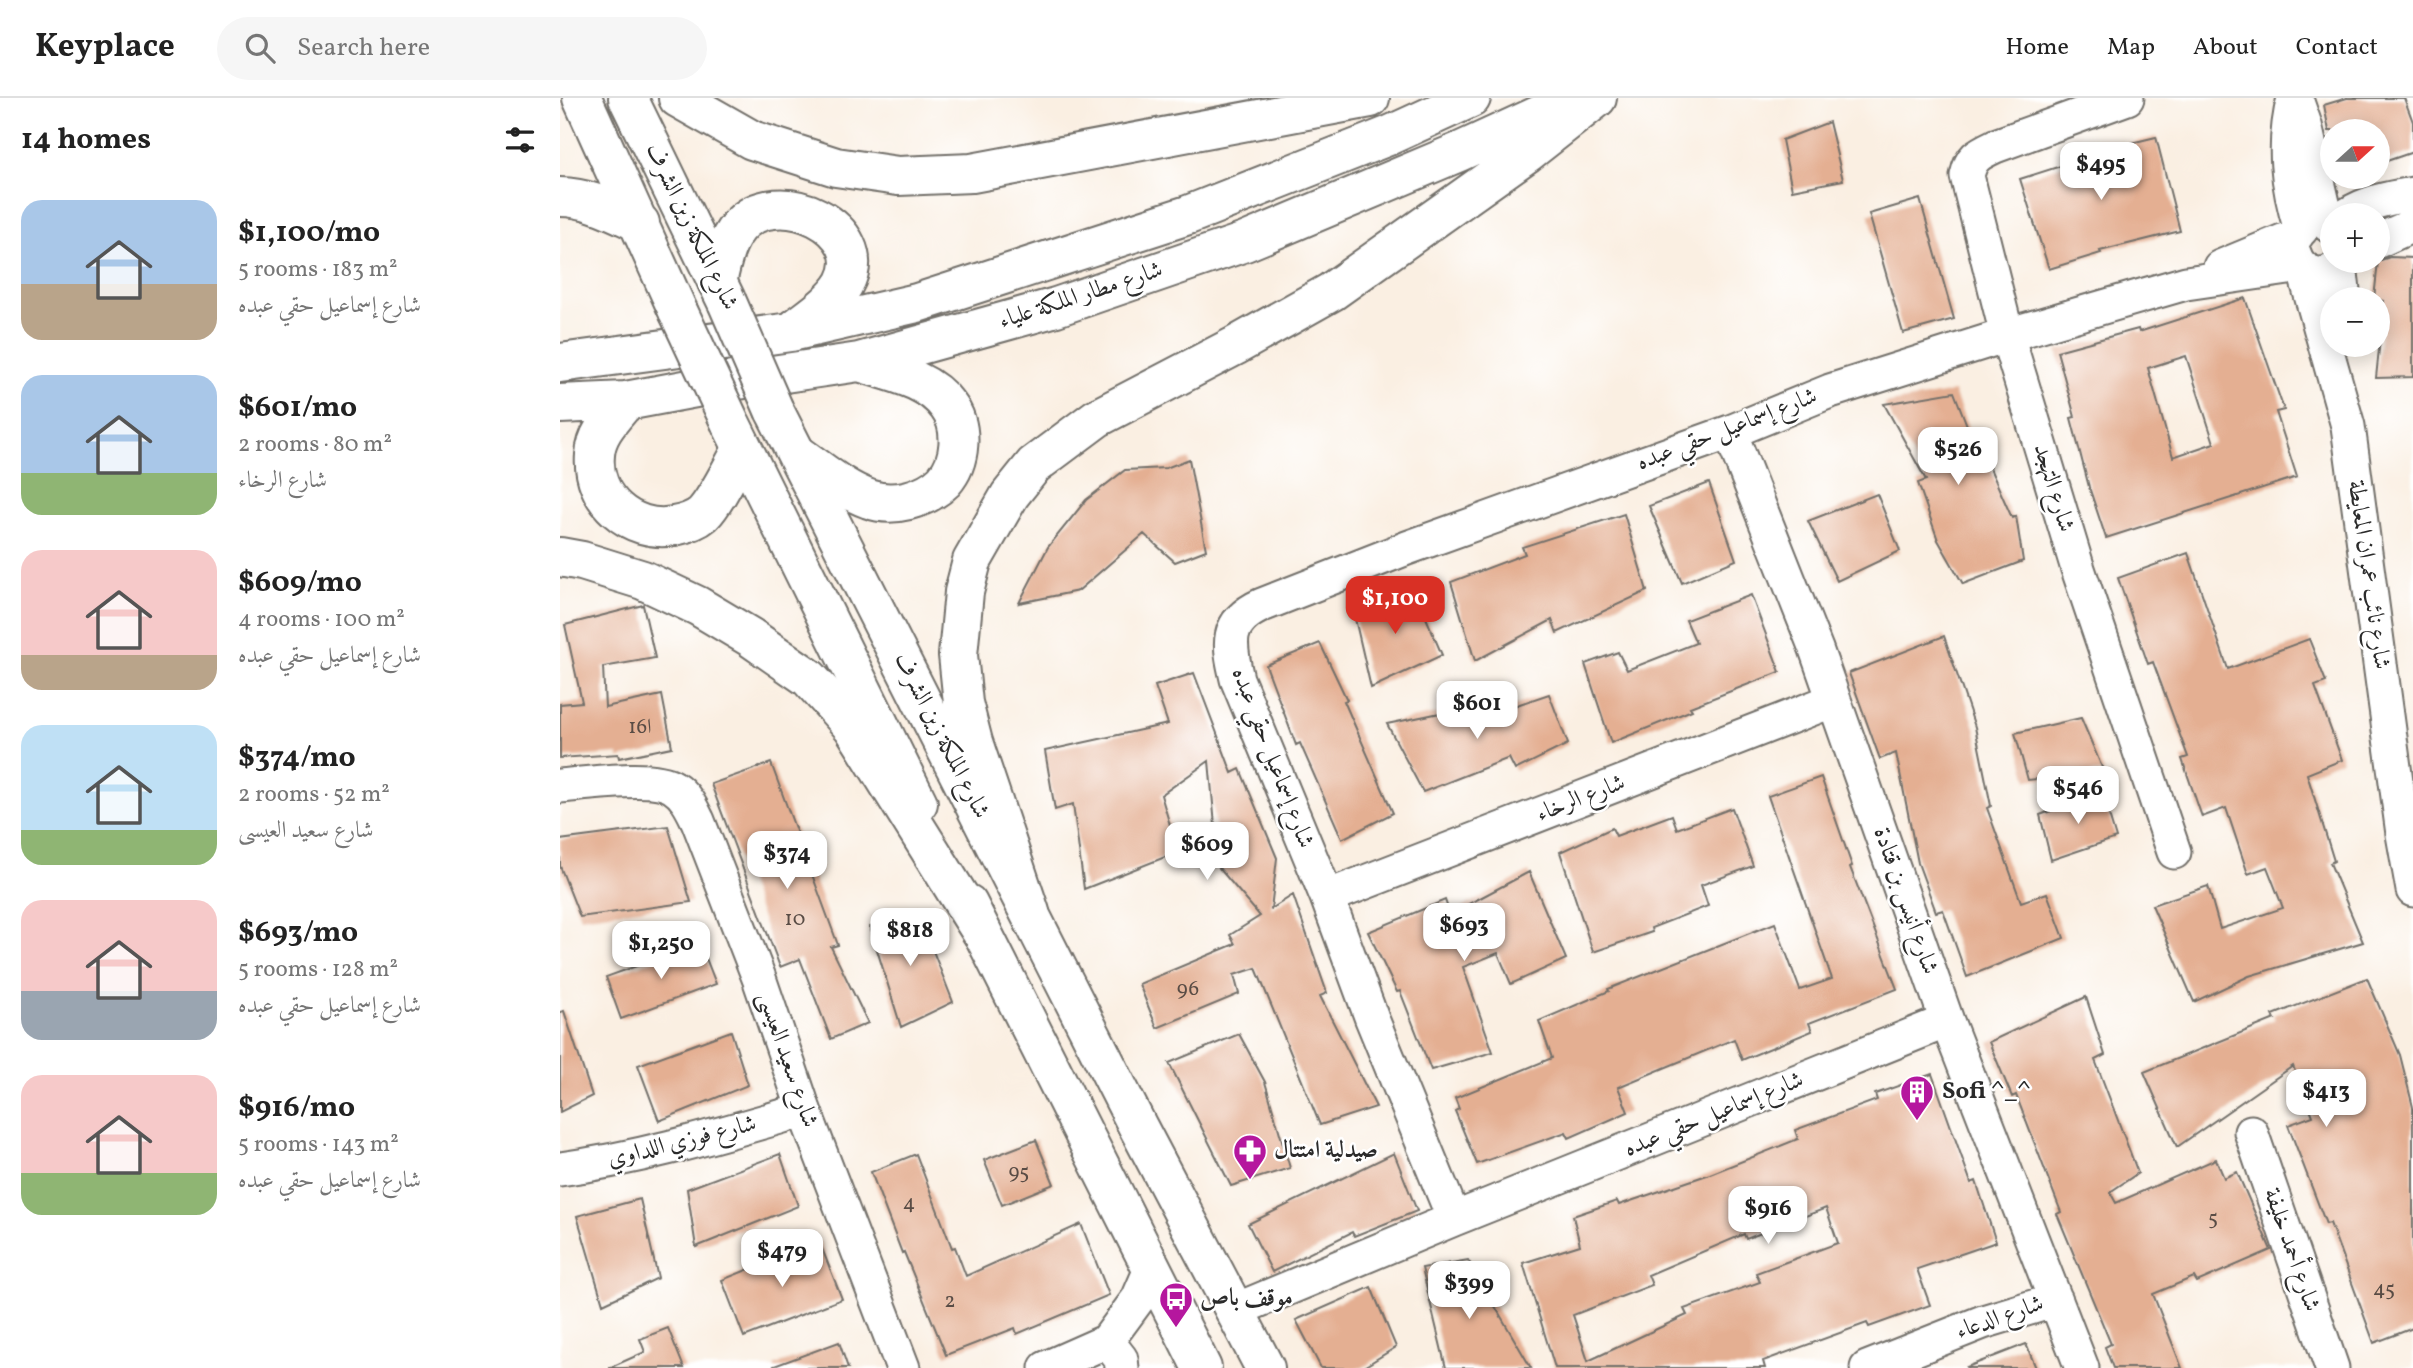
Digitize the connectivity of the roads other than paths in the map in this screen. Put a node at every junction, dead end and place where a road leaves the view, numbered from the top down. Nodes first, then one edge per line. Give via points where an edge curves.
1 (582, 98) edge
2 (628, 98) edge
3 (678, 98) edge
4 (1370, 98) edge
5 (1471, 98) edge
6 (1577, 98) edge
7 (1597, 98) edge
8 (2127, 98) edge
9 (2295, 98) edge
10 (2413, 194) edge
11 (560, 197) edge
12 (639, 223) junction
13 (2413, 225) edge
14 (2319, 236) edge
15 (2390, 236) edge
16 (2326, 273) edge
17 (722, 292) junction
18 (791, 332) junction
19 (2007, 335) junction
20 (2348, 357) edge
21 (859, 362) junction
22 (560, 363) edge
23 (626, 401) junction
24 (560, 404) edge
25 (2348, 426) junction
26 (1730, 432) junction
27 (736, 436) junction
28 (797, 454) junction
29 (560, 557) edge
30 (1834, 701) junction
31 (560, 786) edge
32 (2174, 852) dead end
33 (2413, 890) edge
34 (1327, 897) junction
35 (1030, 912) junction
36 (982, 933) junction
37 (1947, 1021) junction
38 (804, 1110) junction
39 (2251, 1132) dead end
40 (560, 1169) edge
41 (1454, 1219) junction
42 (1151, 1269) junction
43 (2056, 1300) junction
44 (1236, 1310) junction
45 (1115, 1354) edge
46 (902, 1368) edge
47 (1046, 1368) edge
48 (1202, 1368) edge
49 (1265, 1368) edge
50 (1867, 1368) edge
51 (2082, 1368) edge
52 (2332, 1368) edge

1 - 12 main road, شارع الملكة زين الشرف
2 - 17 main road, شارع الملكة زين الشرف
3 - 4 main road via 752,141 836,167 898,176 972,173
5 - 18 main road, شارع مطار الملكة علياء via 1188,215 917,303
6 - 21 main road, شارع مطار الملكة علياء via 1245,242 1056,307
7 - 35 main road via 1331,292 1097,418 1034,465 1010,495 972,561 958,655 973,742
8 - 19 street, شارع التهجد via 1995,146 1969,164 1968,188
9 - 14 street, شارع نائب عمران المعايطة via 2305,125
10 - 14 street via 2359,207
11 - 12 main road via 602,205
12 - 27 main road, شارع الملكة زين الشرف, bridge
13 - 15 street
14 - 16 street via 2313,274
14 - 19 street, شارع إسماعيل حقي عبده via 2186,283
14 - 25 street, شارع نائب عمران المعايطة
17 - 18 main road via 723,254 740,225 757,212 786,207 817,216 843,242 850,262 835,296
17 - 28 main road, شارع الملكة زين الشرف, bridge
18 - 22 main road, شارع مطار الملكة علياء
19 - 26 street, شارع إسماعيل حقي عبده via 1830,391
19 - 32 street, شارع التهجد via 2077,566
20 - 25 street, شارع نائب عمران المعايطة
21 - 23 main road, شارع مطار الملكة علياء
21 - 28 main road via 915,379 949,407 958,428 958,456 944,481 900,503 870,500
23 - 24 main road, شارع مطار الملكة علياء
23 - 27 main road via 604,428 594,453 595,476 614,509 647,526 687,523 703,514
25 - 33 street, شارع نائب عمران المعايطة
26 - 30 street, شارع أنيس بن قتادة
26 - 34 street, شارع إسماعيل حقي عبده via 1408,548 1250,610 1243,617 1230,649 1237,679
27 - 36 main road, شارع الملكة زين الشرف
28 - 35 main road, شارع الملكة زين الشرف
29 - 36 main road via 643,580 698,606 810,678 853,727
30 - 34 street, شارع الرخاء
30 - 37 street, شارع أنيس بن قتادة
31 - 38 street, شارع سعيد العيسى via 662,782 688,801
34 - 41 street, شارع إسماعيل حقي عبده
35 - 44 main road, شارع الملكة زين الشرف
36 - 42 main road, شارع الملكة زين الشرف
37 - 41 street, شارع إسماعيل حقي عبده
37 - 43 street, شارع أنيس بن قتادة
38 - 40 street, شارع فوزي اللداوي via 649,1152
38 - 46 street, شارع سعيد العيسى
39 - 52 street, شارع أحمد خليفة
41 - 44 street
42 - 45 street
42 - 48 main road, شارع الملكة زين الشرف
43 - 50 street, شارع الدعاء via 1983,1322
43 - 51 street, شارع أنيس بن قتادة
44 - 49 main road, شارع الملكة زين الشرف
45 - 47 street

